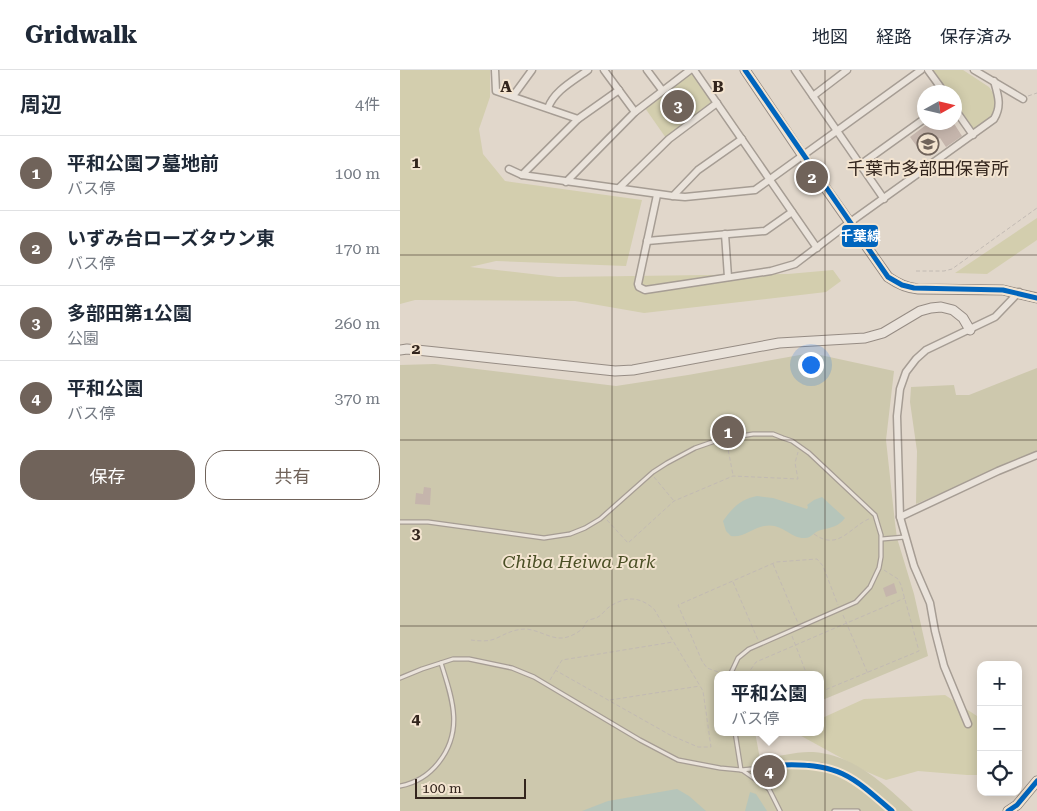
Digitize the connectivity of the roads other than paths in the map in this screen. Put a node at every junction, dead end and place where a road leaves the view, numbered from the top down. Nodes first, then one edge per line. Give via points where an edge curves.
1 (495, 70) edge
2 (532, 70) edge
3 (588, 70) edge
4 (604, 70) edge
5 (648, 70) edge
6 (692, 70) edge
7 (745, 70) edge
8 (795, 70) edge
9 (847, 70) edge
10 (921, 70) edge
11 (928, 70) edge
12 (974, 70) edge
13 (994, 81) junction
14 (939, 85) edge
15 (619, 90) junction
16 (662, 90) junction
17 (513, 96) junction
18 (813, 96) junction
19 (1024, 99) road end
20 (717, 103) junction
21 (548, 108) junction
22 (635, 112) junction
23 (962, 119) edge
24 (578, 120) junction
25 (917, 124) edge
26 (837, 132) junction
27 (974, 135) junction
28 (742, 140) junction
29 (803, 156) junction
30 (860, 165) junction
31 (509, 169) dead end
32 (522, 175) junction
33 (770, 179) junction
34 (566, 182) junction
35 (619, 188) junction
36 (657, 194) junction
37 (673, 196) junction
38 (884, 199) junction
39 (792, 212) junction
40 (849, 223) junction
41 (724, 234) junction
42 (647, 241) junction
43 (817, 248) junction
44 (728, 277) junction
45 (1018, 292) junction
46 (1037, 298) edge
47 (970, 330) junction
48 (400, 350) edge
49 (738, 437) junction
50 (718, 440) junction
51 (1037, 455) edge
52 (900, 517) junction
53 (400, 522) edge
54 (905, 537) junction
55 (882, 539) junction
56 (441, 663) junction
57 (731, 671) edge
58 (400, 678) edge
59 (968, 724) dead end
60 (736, 736) edge
61 (783, 765) junction
62 (741, 770) junction
63 (1037, 781) edge
64 (400, 786) edge
65 (769, 789) junction
66 (780, 811) edge
67 (834, 811) edge
68 (858, 811) edge
69 (892, 811) edge
70 (1008, 811) edge

1 - 17 street via 496,91
2 - 17 street
3 - 21 street via 556,94
4 - 15 street
5 - 16 street
6 - 16 street
6 - 20 street
7 - 29 street
8 - 18 street
9 - 18 street
10 - 26 street
11 - 14 street
12 - 13 street
13 - 19 street
13 - 27 street via 999,99 998,113
15 - 22 street
15 - 24 street
16 - 22 street
17 - 21 street
18 - 26 street
20 - 28 street
20 - 35 street via 668,139
21 - 24 street
22 - 34 street
23 - 27 street
24 - 32 street
25 - 30 street
26 - 29 street
26 - 30 street
27 - 38 street
28 - 33 street
28 - 37 street via 698,170
29 - 33 street
29 - 40 street
30 - 38 street
31 - 32 street
32 - 34 street
33 - 37 street via 755,190
33 - 39 street
34 - 35 street
35 - 36 street
36 - 37 street
36 - 42 street
38 - 40 street
39 - 41 street via 765,231
39 - 43 street
40 - 43 street
40 - 45 street via 888,277 907,288
41 - 42 street
41 - 44 street
42 - 44 street via 638,284 642,289
43 - 44 street via 796,264
45 - 46 street
45 - 47 street via 995,317
47 - 48 street via 953,310 931,308 920,311 884,333 865,338 779,343 615,371
47 - 52 street via 926,350 906,372 897,416
49 - 50 lane
49 - 50 lane via 722,436
49 - 55 lane via 773,434 801,447 875,515
50 - 53 lane via 684,453 651,474 603,516 570,534 544,538 428,522
51 - 52 street
52 - 54 street
54 - 55 lane
54 - 59 street via 930,603 944,666
55 - 57 lane via 879,568 864,596 840,610 759,644 743,654
56 - 58 lane
56 - 62 lane via 469,659 512,668 678,760
56 - 64 lane via 454,709 448,749 432,771
60 - 62 lane
61 - 62 lane
61 - 65 lane
61 - 69 lane via 809,764 842,773 866,788
62 - 65 lane
63 - 70 street
65 - 66 lane
67 - 68 lane

